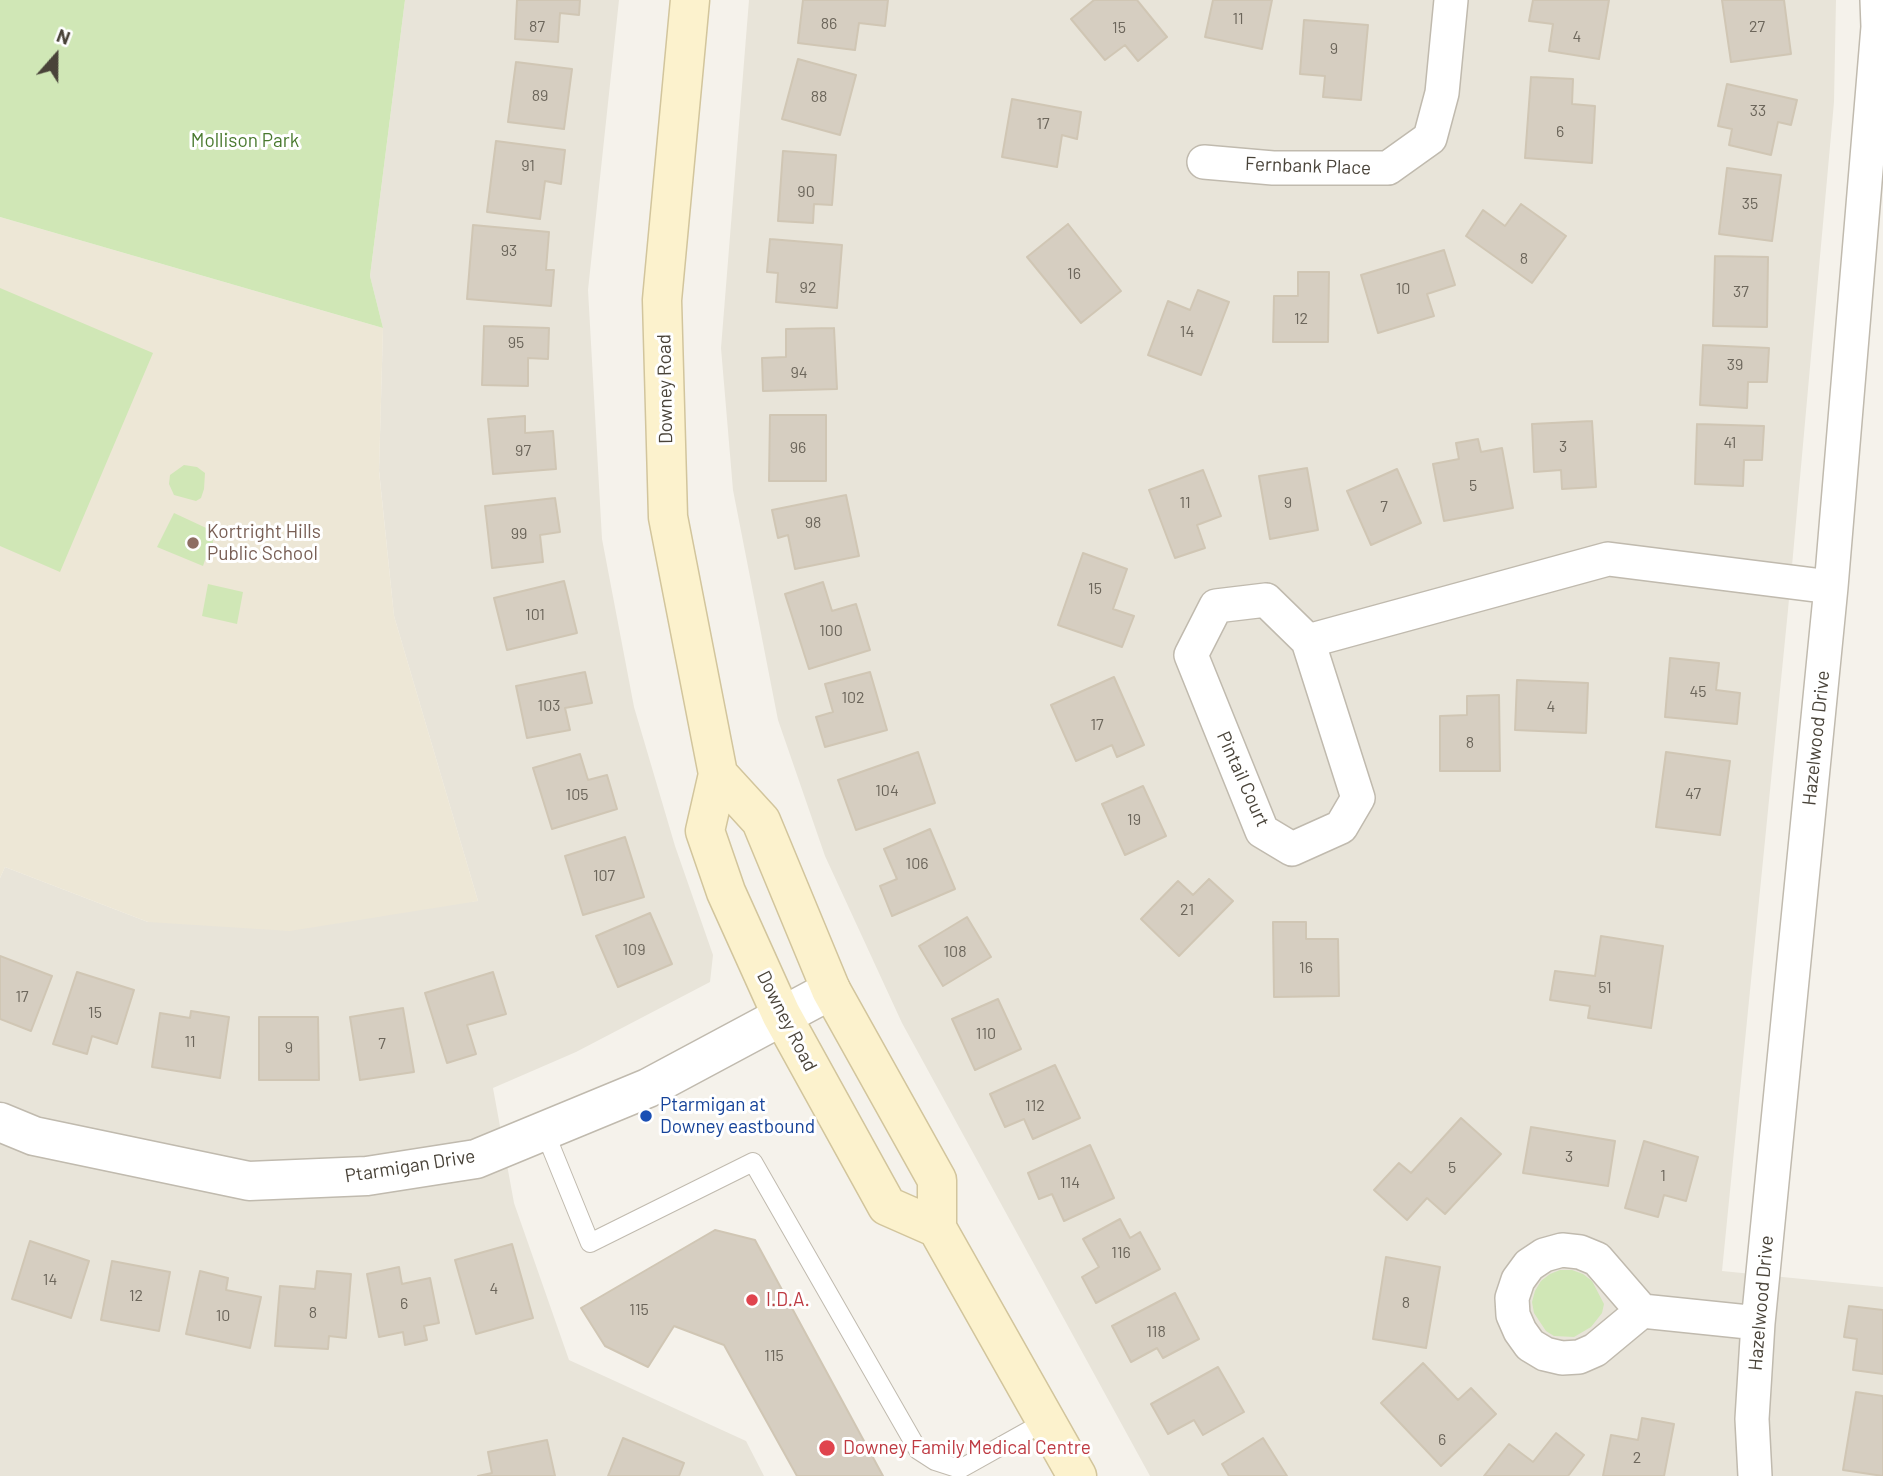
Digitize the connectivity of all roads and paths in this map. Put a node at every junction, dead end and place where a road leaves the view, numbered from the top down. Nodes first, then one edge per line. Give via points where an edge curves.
1 (690, 0) edge
2 (1451, 0) edge
3 (1877, 0) edge
4 (1204, 162) dead end
5 (1831, 587) junction
6 (1308, 641) junction
7 (718, 774) junction
8 (831, 990) junction
9 (781, 1014) junction
10 (0, 1122) edge
11 (544, 1130) junction
12 (937, 1228) junction
13 (1642, 1311) dead end
14 (1758, 1322) junction
15 (1046, 1421) junction
16 (1077, 1476) edge
17 (1755, 1476) edge

1 - 7 main road, Downey Road via 662,300 668,517
2 - 4 street, Fernbank Place via 1442,93 1430,138 1388,168 1273,168
3 - 5 street, Hazelwood Drive
5 - 6 street via 1608,559
5 - 14 street, Hazelwood Drive
6 - 6 street, Pintail Court via 1266,600 1216,606 1191,655 1262,831 1292,849 1341,827 1358,798
7 - 8 main road via 761,821
7 - 9 main road, Downey Road via 705,831 726,892
8 - 9 street, Ptarmigan Drive
8 - 12 main road via 937,1180
9 - 11 street, Ptarmigan Drive via 648,1088
9 - 12 main road, Downey Road via 887,1206
10 - 11 street, Ptarmigan Drive via 34,1136 249,1181 368,1176 476,1158
11 - 15 lane via 590,1243 753,1162 918,1450 935,1461 960,1469
12 - 15 main road
13 - 14 street
14 - 17 street, Hazelwood Drive via 1752,1419
15 - 16 main road

